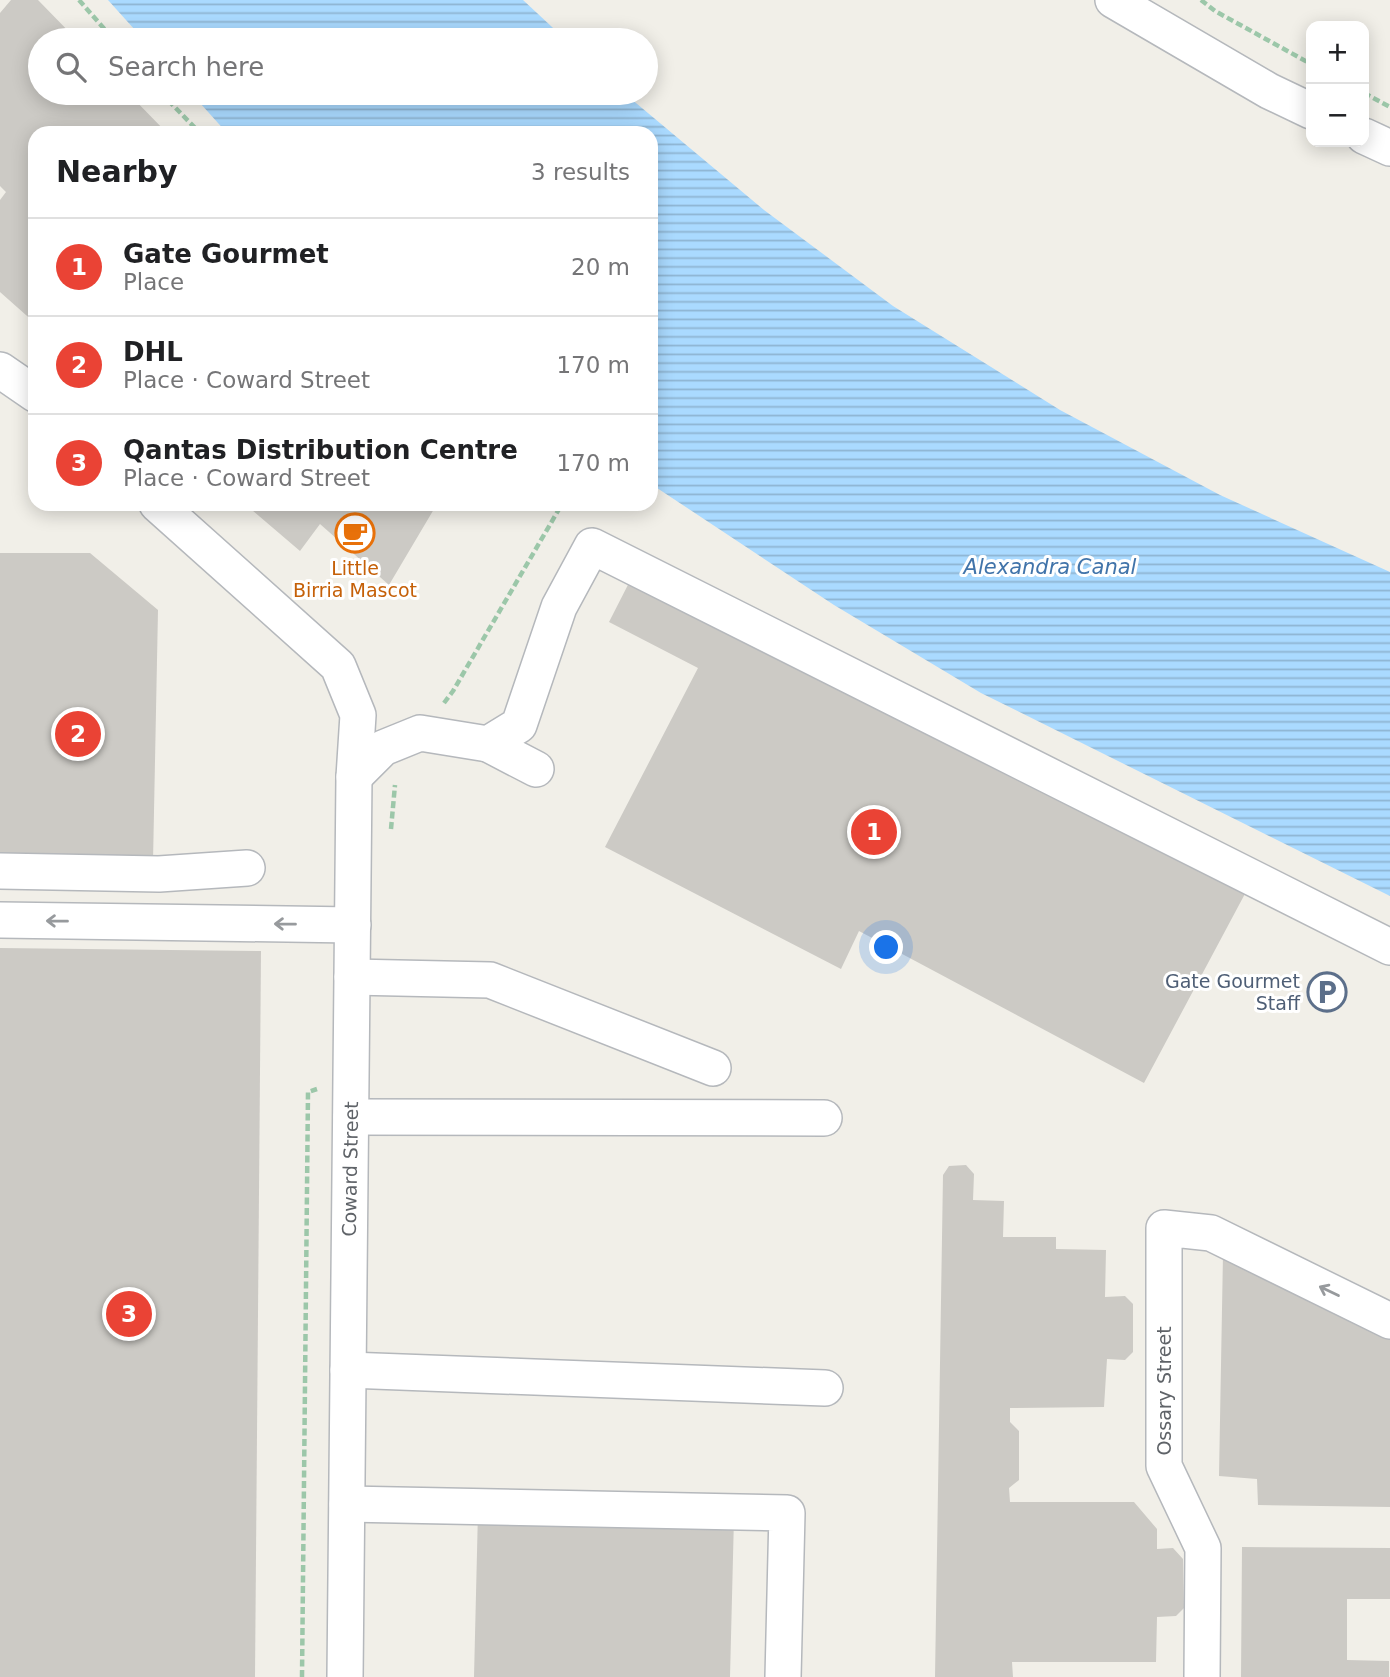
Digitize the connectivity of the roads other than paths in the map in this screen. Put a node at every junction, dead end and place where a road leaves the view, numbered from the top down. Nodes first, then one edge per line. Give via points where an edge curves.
1 (1114, 0) edge
2 (1306, 109) edge
3 (1369, 138) edge
4 (1390, 148) edge
5 (0, 370) edge
6 (28, 389) edge
7 (165, 511) edge
8 (488, 744) junction
9 (536, 769) dead end
10 (354, 777) junction
11 (247, 868) dead end
12 (0, 871) edge
13 (0, 920) edge
14 (353, 925) junction
15 (1390, 947) edge
16 (352, 977) junction
17 (713, 1068) dead end
18 (351, 1117) junction
19 (824, 1118) dead end
20 (1390, 1321) edge
21 (348, 1370) junction
22 (825, 1388) dead end
23 (347, 1504) junction
24 (345, 1677) edge
25 (783, 1677) edge
26 (1202, 1677) edge

1 - 2 street
3 - 4 street
5 - 6 street
7 - 10 street, Coward Street via 338,666 358,715
8 - 9 street
8 - 10 street via 421,733 383,748
8 - 15 street via 519,725 559,607 592,546
10 - 14 street, Coward Street
11 - 12 street via 159,874
14 -> 13 street
14 - 16 street, Coward Street
16 - 17 street via 490,980
16 - 18 street, Coward Street
18 - 19 street
18 - 21 street, Coward Street
20 -> 26 street, Ossary Street via 1211,1233 1164,1228 1164,1466 1203,1548
21 - 22 street
21 - 23 street, Coward Street
23 - 24 street, Coward Street
23 - 25 street via 787,1513

